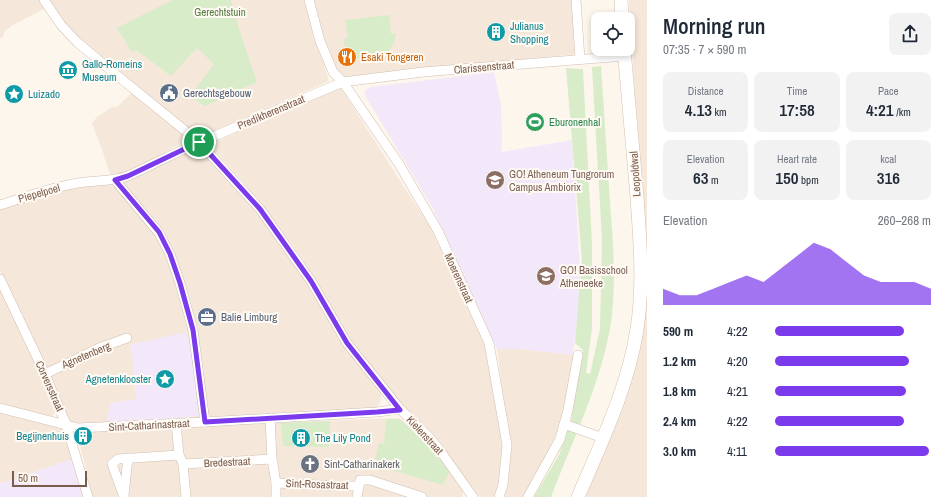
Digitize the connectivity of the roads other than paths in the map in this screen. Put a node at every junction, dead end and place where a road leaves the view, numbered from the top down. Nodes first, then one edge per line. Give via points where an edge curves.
1 (44, 0) edge
2 (309, 0) edge
3 (576, 0) edge
4 (620, 0) edge
5 (621, 12) edge
6 (599, 56) edge
7 (625, 56) edge
8 (580, 59) junction
9 (343, 82) junction
10 (199, 142) junction
11 (115, 180) junction
12 (0, 205) edge
13 (0, 279) edge
14 (127, 338) dead end
15 (578, 356) dead end
16 (45, 374) junction
17 (0, 408) edge
18 (400, 410) junction
19 (270, 418) junction
20 (205, 422) junction
21 (176, 423) junction
22 (66, 424) junction
23 (564, 424) junction
24 (603, 438) junction
25 (178, 455) junction
26 (128, 458) junction
27 (272, 459) junction
28 (182, 464) junction
29 (276, 483) junction
30 (359, 486) junction
31 (88, 497) edge
32 (124, 497) edge
33 (186, 497) edge
34 (276, 497) edge
35 (357, 497) edge
36 (422, 497) edge
37 (473, 497) edge
38 (499, 497) edge
39 (528, 497) edge
40 (578, 497) edge

1 - 10 street, Kielenstraat via 61,25 77,42
2 - 9 street, Moerenstraat via 320,41 333,72
3 - 8 street
4 - 5 street
6 - 8 street, Clarissenstraat
7 - 24 street, Leopoldwal via 640,246 639,309 637,330 627,371
8 - 9 street, Clarissenstraat via 423,72
9 - 10 street, Predikherenstraat
9 - 38 street, Moerenstraat via 399,164 438,231 489,343 507,445 503,485
10 - 11 street, Predikherenstraat
10 - 18 street, Kielenstraat via 260,209 311,281 347,343
11 - 12 street, Piepelpoel via 78,183
11 - 20 street via 159,232 170,254 193,330
13 - 16 street, Corversstraat
14 - 16 street, Agnetenberg via 99,348
15 - 23 street
16 - 22 street, Corversstraat
17 - 22 street, Sint-Catharinastraat
18 - 19 street, Sint-Catharinastraat
18 - 37 street, Kielenstraat via 439,449
19 - 20 street, Sint-Catharinastraat
19 - 27 street
20 - 21 street, Sint-Catharinastraat
21 - 22 street, Sint-Catharinastraat via 78,428
21 - 25 street
22 - 31 street, Corversstraat
23 - 24 street
23 - 39 street via 560,439
24 - 40 street, Leopoldwal
25 - 26 street
25 - 28 street
26 - 32 street
26 - 32 street via 118,459 112,464
27 - 28 street, Bredestraat
27 - 29 street
28 - 33 street
29 - 30 street, Sint-Rosastraat
29 - 34 street
30 - 35 street
30 - 36 street, Sint-Rosastraat via 360,480 370,480

